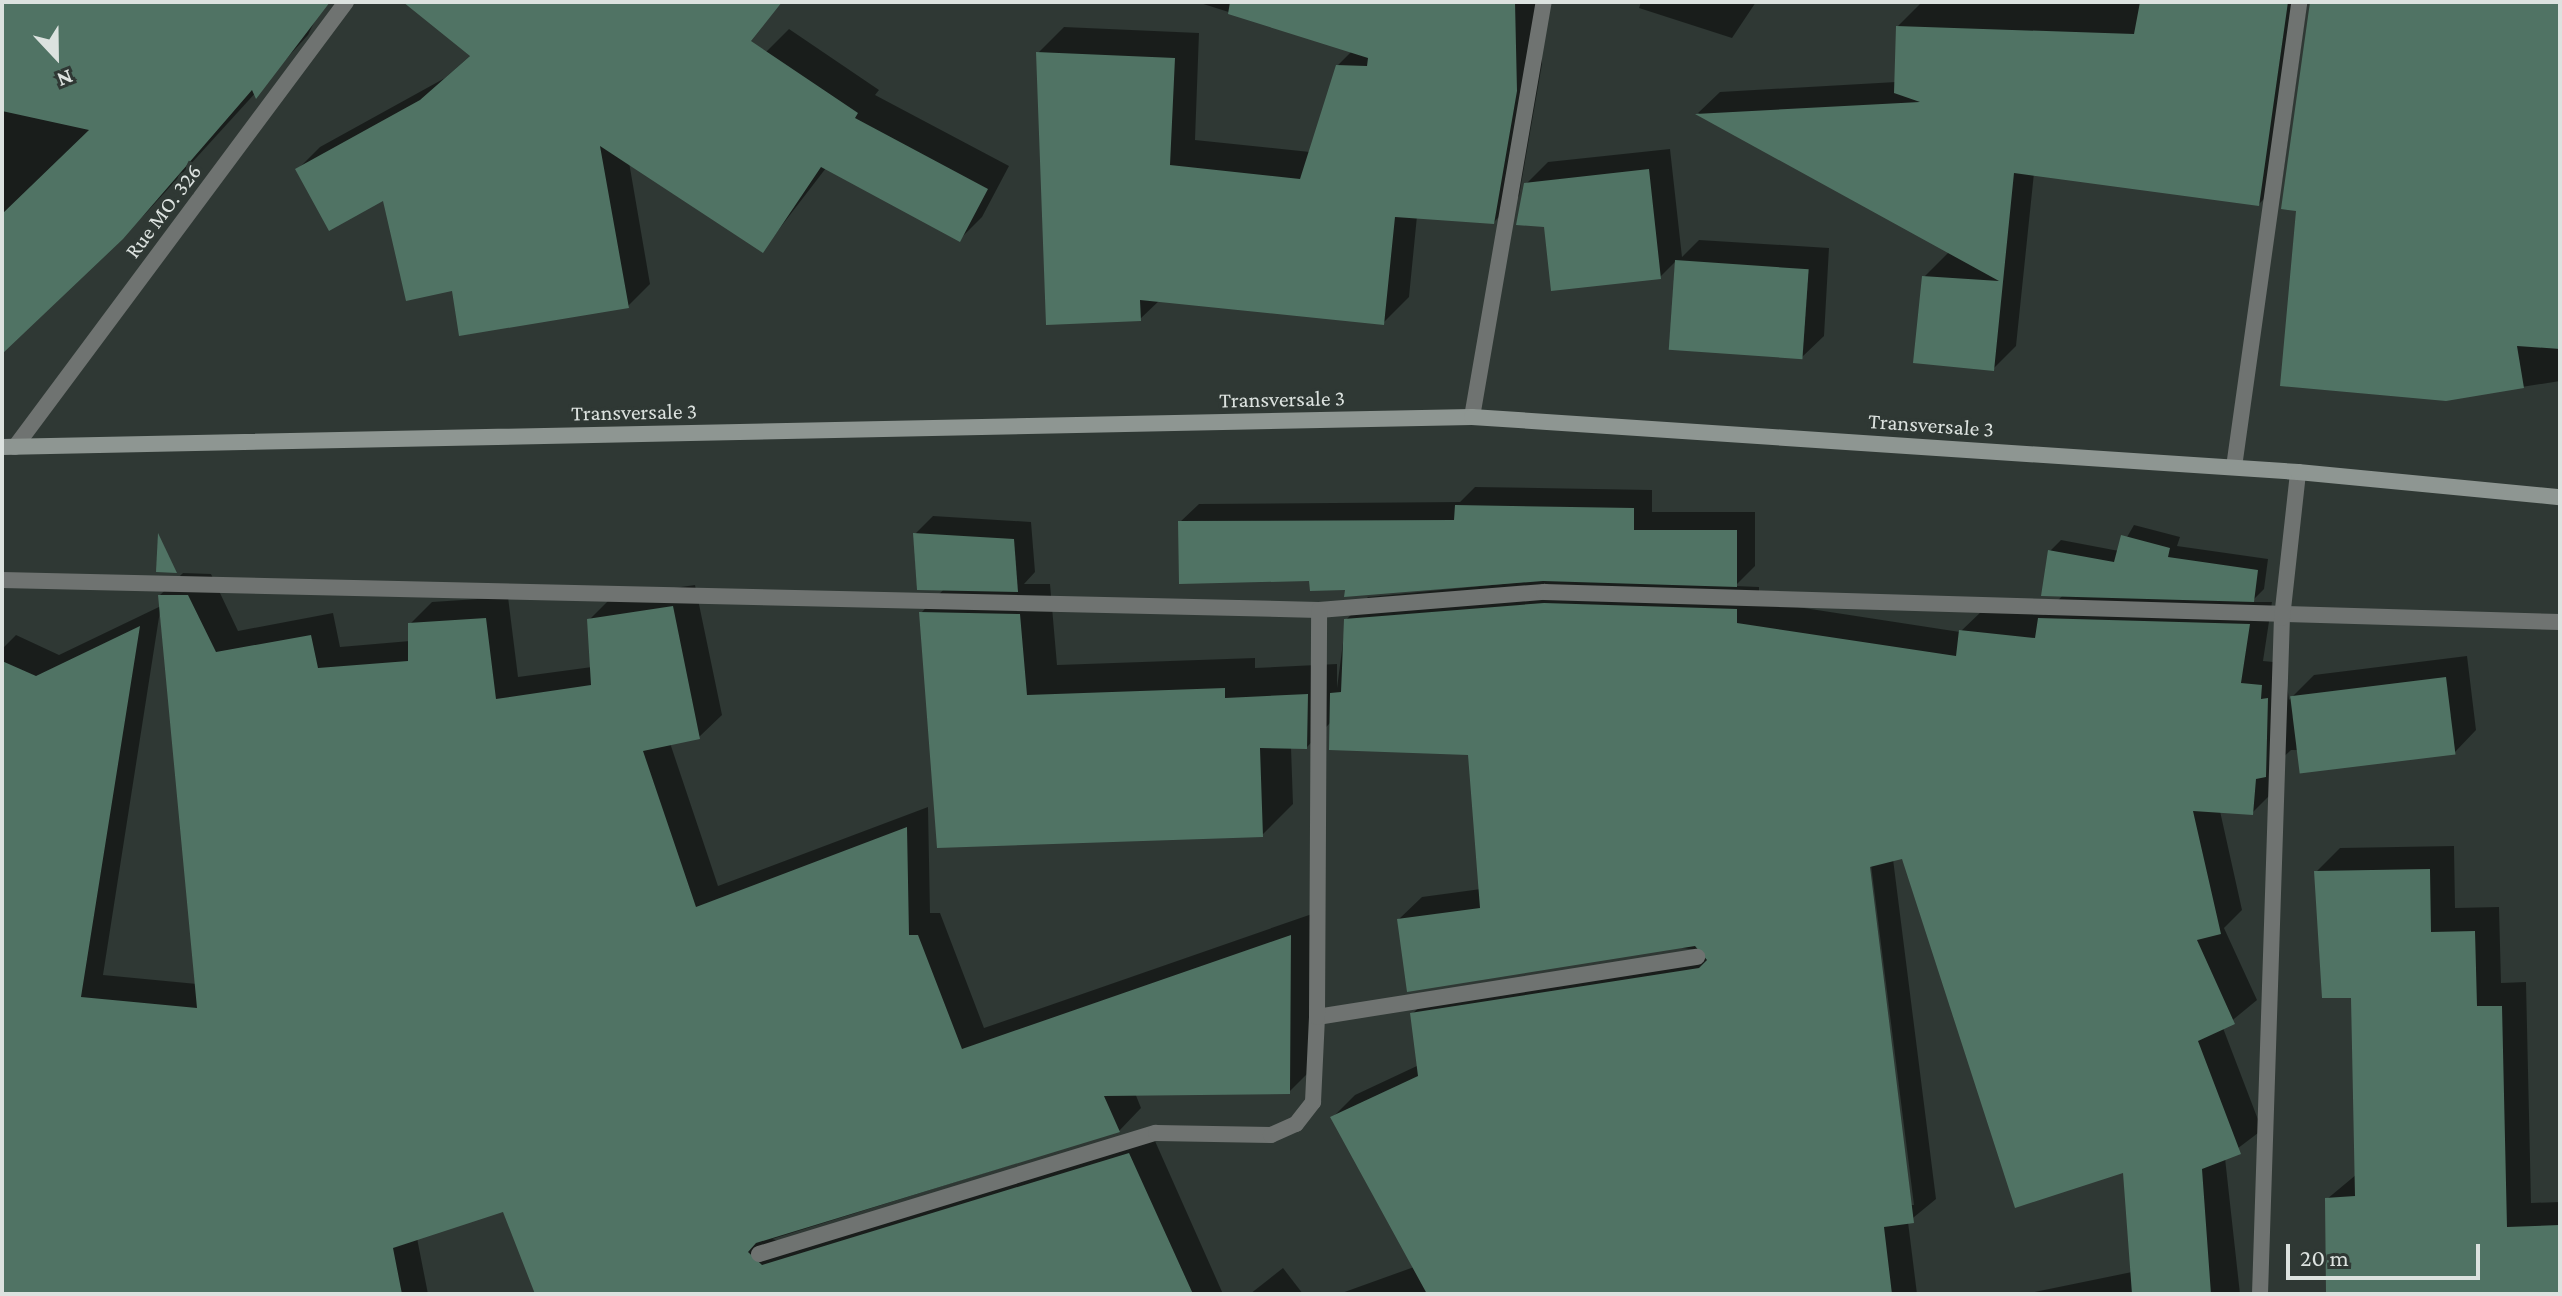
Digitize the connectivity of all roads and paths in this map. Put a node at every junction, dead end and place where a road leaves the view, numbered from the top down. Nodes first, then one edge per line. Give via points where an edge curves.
1 (346, 2) edge
2 (1544, 2) edge
3 (2299, 3) edge
4 (1472, 417) junction
5 (8, 447) edge
6 (2234, 467) junction
7 (2298, 472) junction
8 (2560, 497) edge
9 (2, 580) edge
10 (1319, 610) junction
11 (2282, 618) junction
12 (2560, 622) edge
13 (1697, 957) dead end
14 (1317, 1017) junction
15 (759, 1254) dead end
16 (2260, 1294) edge

1 - 5 street, Rue MO. 326
2 - 4 street
3 - 6 street
4 - 5 main road, Transversale 3
4 - 6 main road, Transversale 3
6 - 7 main road, Transversale 3
7 - 8 main road, Transversale 3
7 - 11 street
9 - 10 street
10 - 11 street via 1544,592
10 - 14 street
11 - 12 street
11 - 16 street
13 - 14 street
14 - 15 street via 1313,1102 1296,1124 1271,1135 1156,1133

